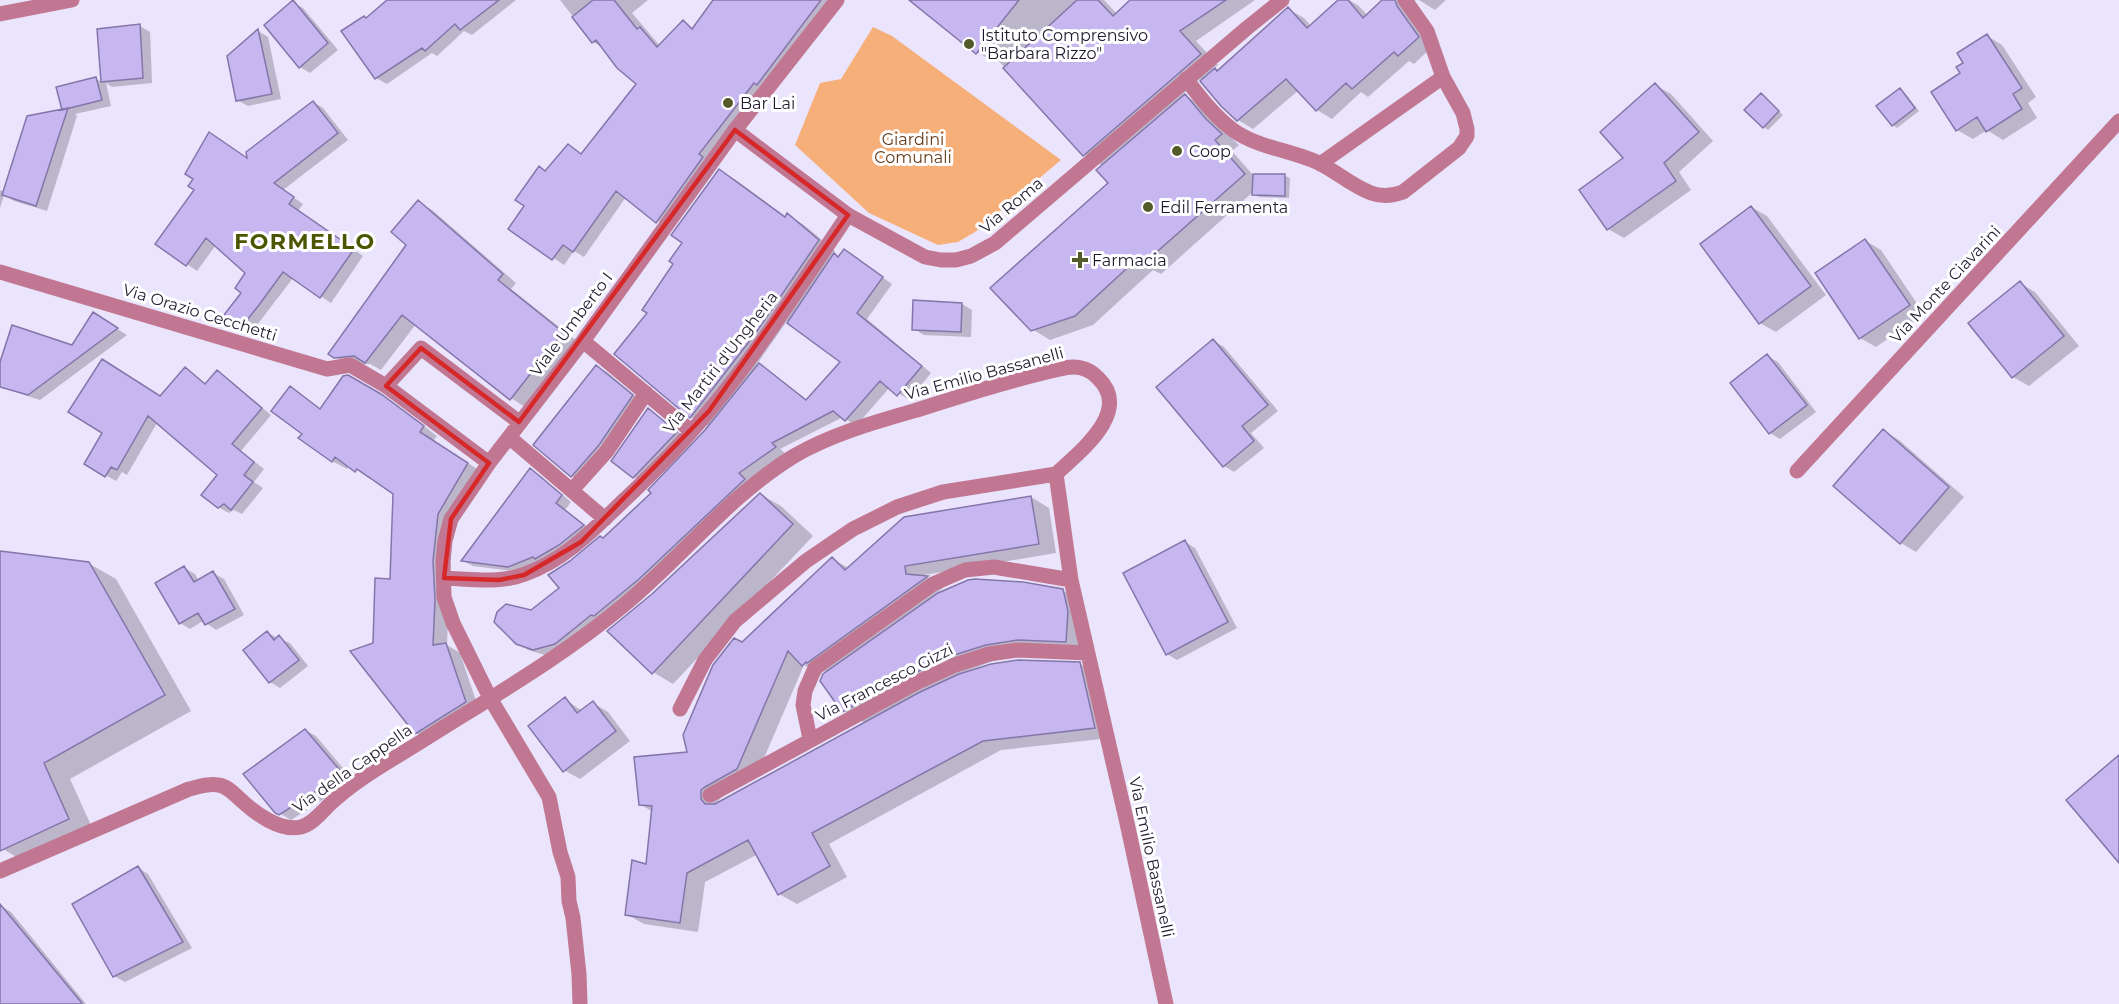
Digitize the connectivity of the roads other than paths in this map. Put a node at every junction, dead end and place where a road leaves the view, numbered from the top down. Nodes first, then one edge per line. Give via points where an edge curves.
1 (72, 0) edge
2 (837, 0) edge
3 (1282, 0) edge
4 (1405, 0) edge
5 (0, 14) edge
6 (1443, 77) junction
7 (1185, 80) junction
8 (2119, 121) edge
9 (735, 130) junction
10 (1320, 164) junction
11 (848, 215) junction
12 (0, 272) edge
13 (582, 341) junction
14 (386, 386) junction
15 (646, 393) junction
16 (519, 422) junction
17 (691, 431) junction
18 (509, 437) junction
19 (489, 463) junction
20 (1797, 471) dead end
21 (1056, 474) junction
22 (572, 490) junction
23 (605, 519) junction
24 (444, 578) junction
25 (1071, 580) junction
26 (1088, 653) junction
27 (490, 698) junction
28 (680, 709) dead end
29 (810, 739) junction
30 (710, 795) dead end
31 (0, 871) edge
32 (580, 1004) edge
33 (1166, 1004) edge

1 - 5 street
2 - 9 street, Viale Umberto I
3 - 7 street, Via Roma
4 - 6 street via 1427,31
6 - 10 street
6 - 10 street via 1463,113 1467,136 1459,148 1409,188 1394,195 1372,194
7 - 10 street via 1215,115 1241,135
7 - 11 street, Via Roma via 995,243 972,256 949,261 925,256
8 - 20 street, Via Monte Ciavarini
9 - 11 street, Via Roma
9 - 13 street, Viale Umberto I
11 - 17 street, Via Martiri d'Ungheria via 768,333
12 - 14 street, Via Orazio Cecchetti via 327,369 350,365
13 - 15 street
13 - 16 street, Viale Umberto I
14 - 16 street via 421,348
14 - 19 street, Via Orazio Cecchetti
15 - 17 street
15 - 22 street via 607,451
16 - 18 street, Viale Umberto I
17 - 23 street, Via Martiri d'Ungheria
18 - 19 street, Viale Umberto I
18 - 22 street
19 - 24 street, Viale Umberto I via 451,519
21 - 25 street, Via Emilio Bassanelli
21 - 27 street, Via Emilio Bassanelli via 1093,439 1106,419 1109,400 1103,384 1081,368 1063,368 986,389 827,440 770,472 623,606
21 - 28 street via 913,501 881,513 836,540 735,621 705,660
22 - 23 street
23 - 24 street, Via Martiri d'Ungheria via 568,552 525,575 499,580
24 - 27 street, Viale Umberto I via 444,597 453,623
25 - 26 street, Via Emilio Bassanelli
25 - 29 street via 994,567 965,570 933,584 815,668 803,705
26 - 29 street, Via Francesco Gizzi via 1018,650 973,659 916,683
26 - 33 street, Via Emilio Bassanelli
27 - 31 street, Via della Cappella via 354,784 301,827 268,819 226,788 206,785
27 - 32 street, Viale Umberto I via 549,796 568,877
29 - 30 street, Via Francesco Gizzi

